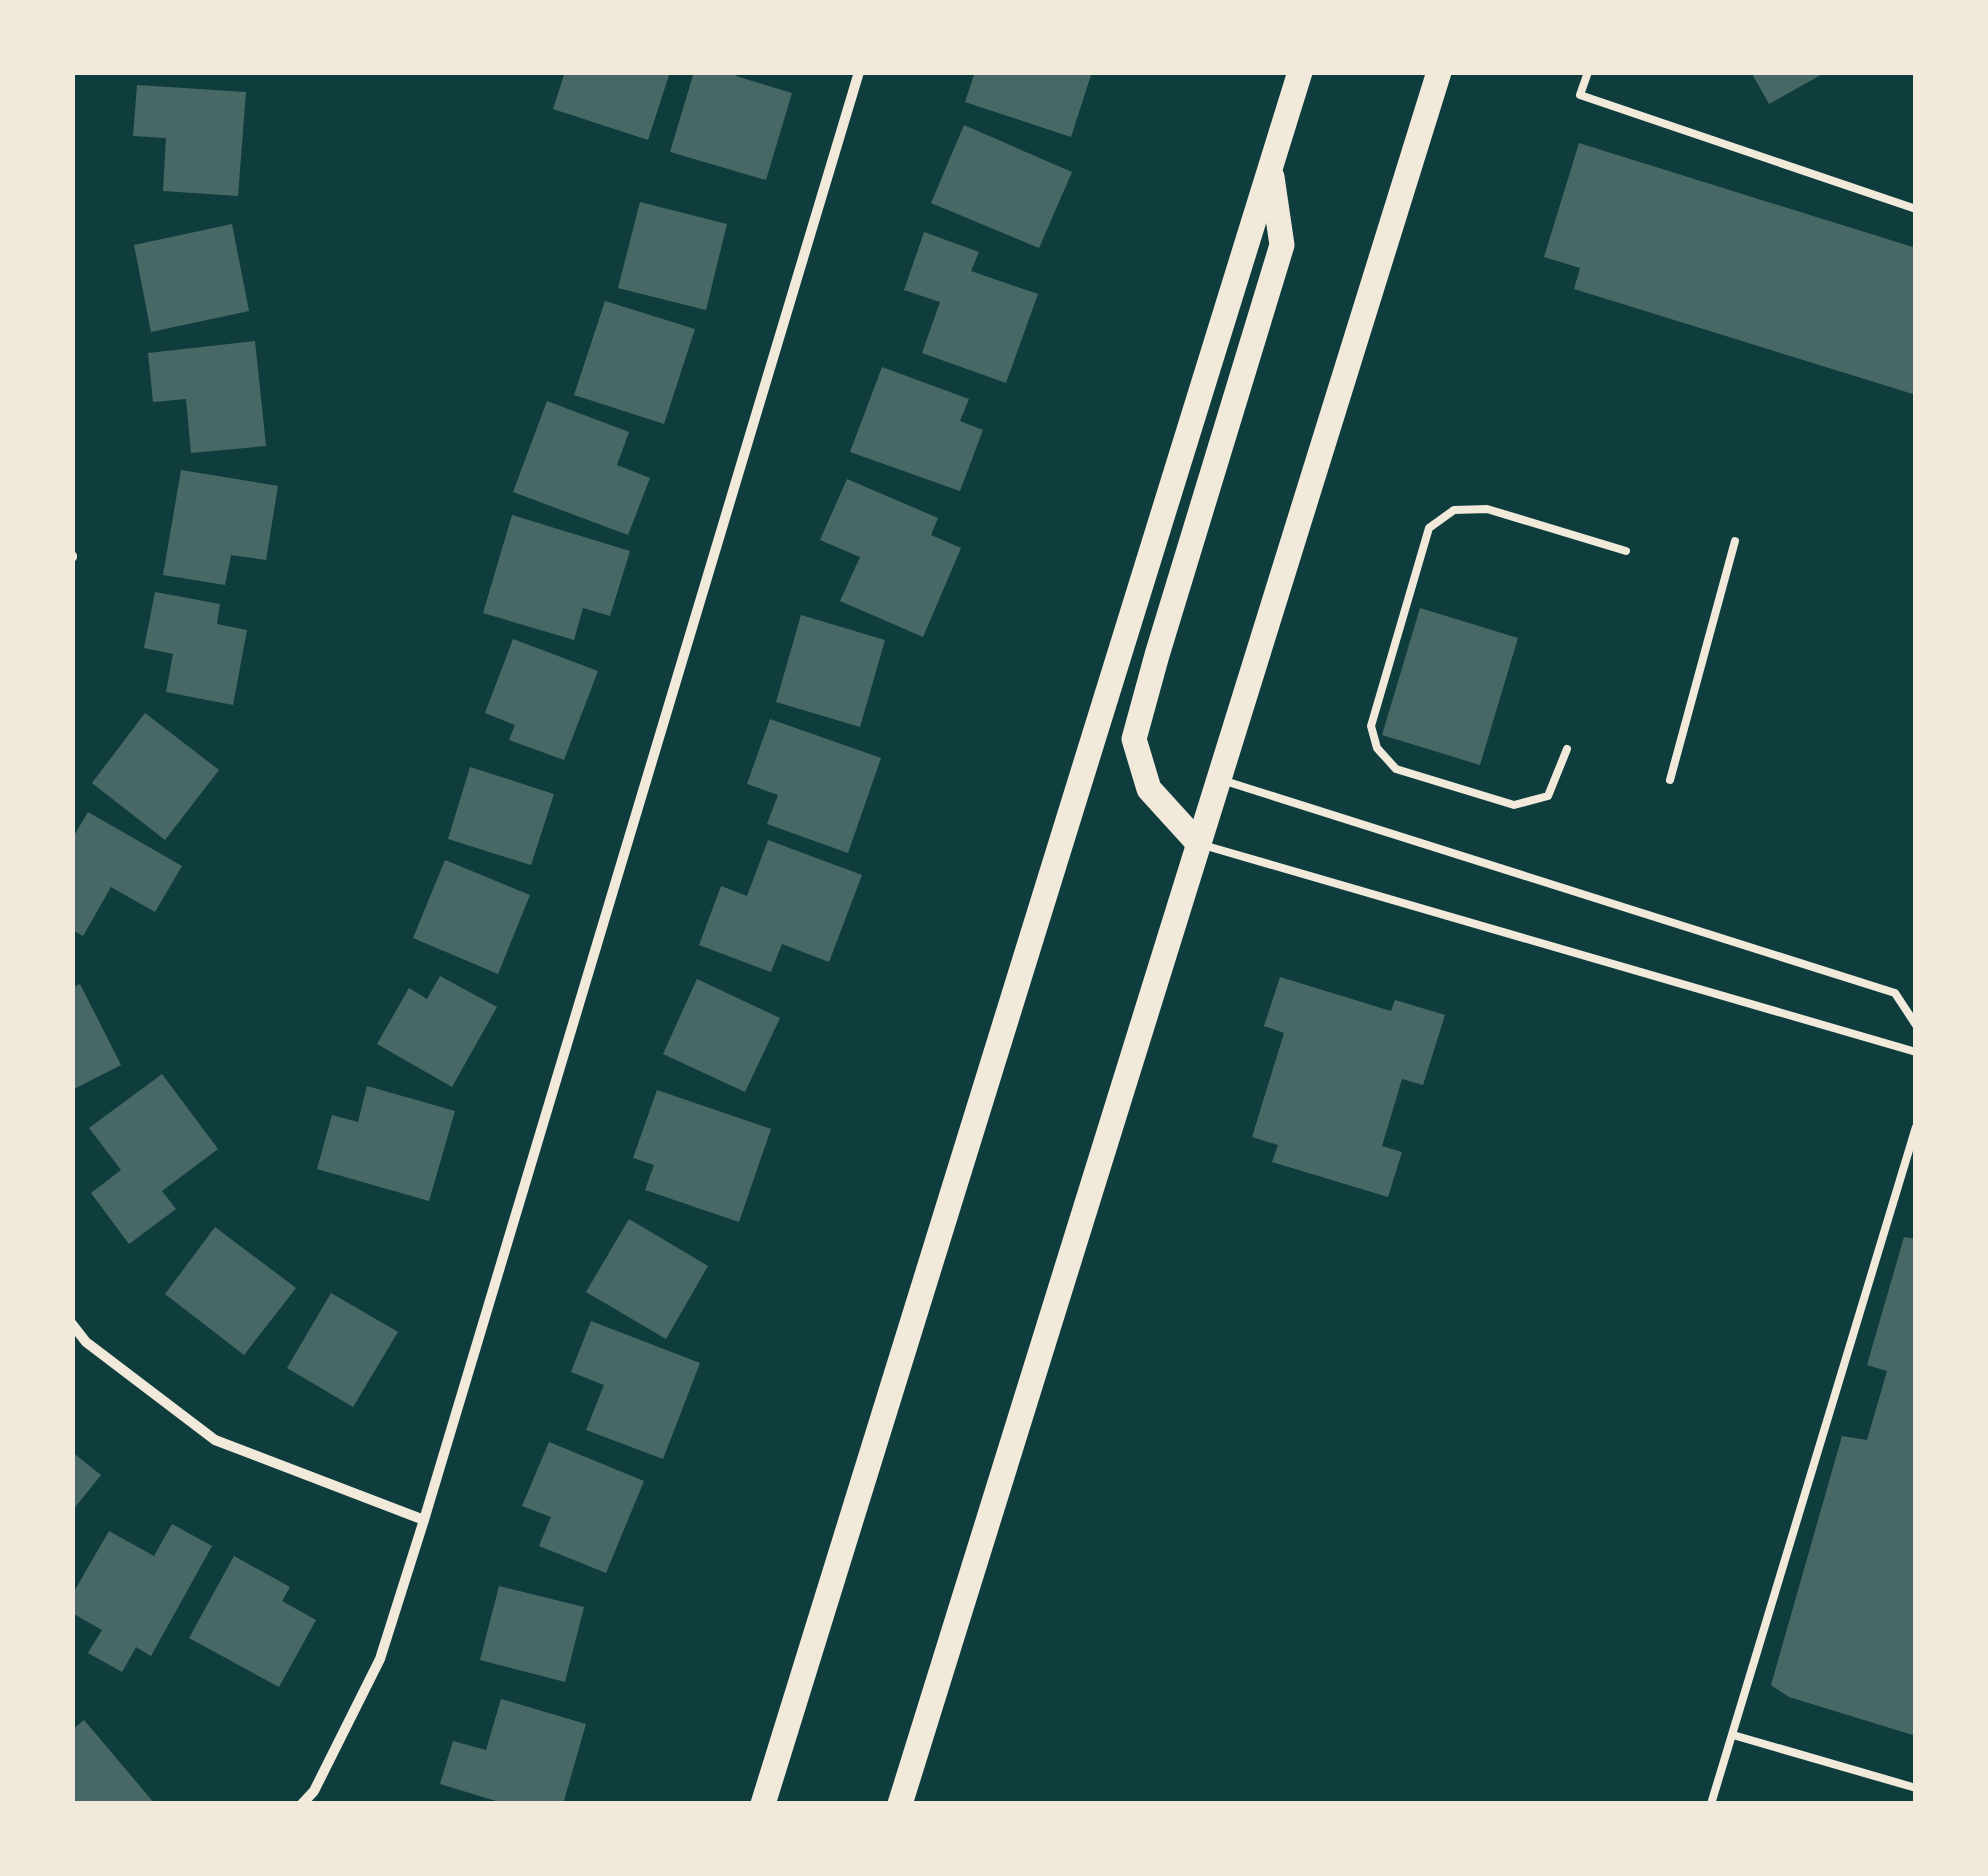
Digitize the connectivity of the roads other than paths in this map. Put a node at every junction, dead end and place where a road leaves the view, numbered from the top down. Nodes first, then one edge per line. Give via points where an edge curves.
1 (859, 72) edge
2 (1300, 72) edge
3 (1439, 72) edge
4 (1588, 72) edge
5 (1271, 167) junction
6 (1916, 209) edge
7 (1734, 541) dead end
8 (1626, 551) dead end
9 (1566, 749) dead end
10 (1218, 779) junction
11 (1670, 780) dead end
12 (1199, 844) junction
13 (1916, 1025) edge
14 (1916, 1052) edge
15 (1916, 1128) edge
16 (72, 1324) edge
17 (424, 1520) junction
18 (1733, 1735) junction
19 (1916, 1788) edge
20 (302, 1804) edge
21 (763, 1804) edge
22 (900, 1804) edge
23 (1711, 1804) edge

1 - 17 street
2 - 5 main road
3 - 10 main road
4 - 6 lane via 1580,95
5 - 12 main road via 1282,245 1134,739 1148,789
5 - 21 main road
7 - 11 lane
8 - 9 lane via 1487,509 1454,510 1429,528 1371,726 1377,748 1396,769 1514,804 1548,796
10 - 12 main road
10 - 13 lane via 1894,993
12 - 14 lane
12 - 22 main road
15 - 18 lane
16 - 17 street via 86,1342 215,1440
17 - 20 street via 380,1659
18 - 19 lane
18 - 23 lane

